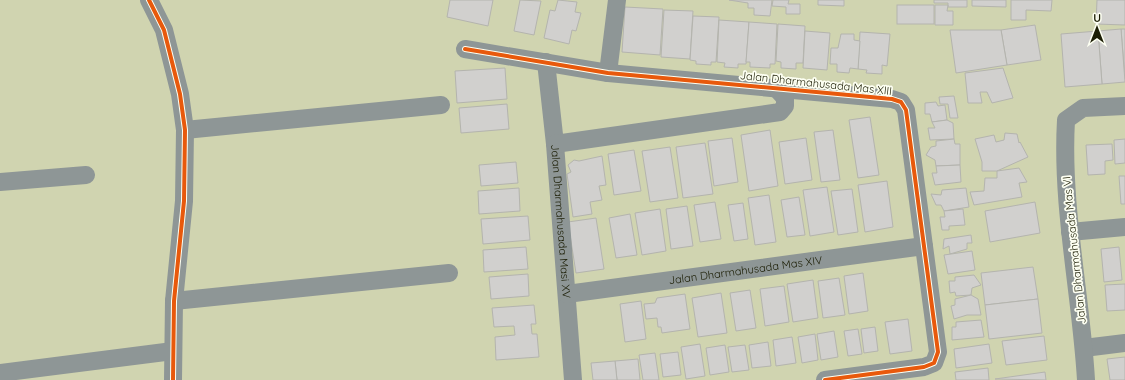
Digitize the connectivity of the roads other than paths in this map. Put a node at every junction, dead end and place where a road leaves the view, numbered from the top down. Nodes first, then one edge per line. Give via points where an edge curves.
1 (150, 0) edge
2 (616, 0) edge
3 (465, 49) dead end
4 (546, 62) junction
5 (608, 73) junction
6 (776, 88) junction
7 (441, 104) dead end
8 (1125, 106) edge
9 (185, 130) junction
10 (555, 144) junction
11 (86, 175) dead end
12 (0, 182) edge
13 (1125, 226) edge
14 (1070, 232) junction
15 (924, 246) junction
16 (449, 273) dead end
17 (567, 294) junction
18 (174, 301) junction
19 (1125, 343) edge
20 (1084, 348) junction
21 (173, 351) junction
22 (0, 372) edge
23 (173, 380) edge
24 (573, 380) edge
25 (825, 380) edge
26 (1086, 380) edge

1 - 9 street via 164,30 180,94
2 - 5 street
3 - 4 street, Jalan Dharmahusada Mas XIII
4 - 5 street, Jalan Dharmahusada Mas XIII
4 - 10 street, Jalan Dharmahusada Masi XV
5 - 6 street, Jalan Dharmahusada Mas XIII
6 - 10 street, Jalan Dharmahusada Mas XIII via 786,98 786,106 780,112
6 - 15 street, Jalan Dharmahusada Mas XIII via 901,102 906,110
7 - 9 street
8 - 14 street, Jalan Dharmahusada Mas VI via 1083,108 1066,120 1064,149
9 - 18 street via 184,201
10 - 17 street, Jalan Dharmahusada Masi XV
11 - 12 street
13 - 14 street
14 - 20 street, Jalan Dharmahusada Mas VI
15 - 17 street, Jalan Dharmahusada Mas XIV
15 - 25 street, Jalan Dharmahusada Mas XIII via 938,352 934,364
16 - 18 street
17 - 24 street, Jalan Dharmahusada Masi XV
18 - 21 street
19 - 20 street
20 - 26 street, Jalan Dharmahusada Mas VI
21 - 22 street
21 - 23 street

